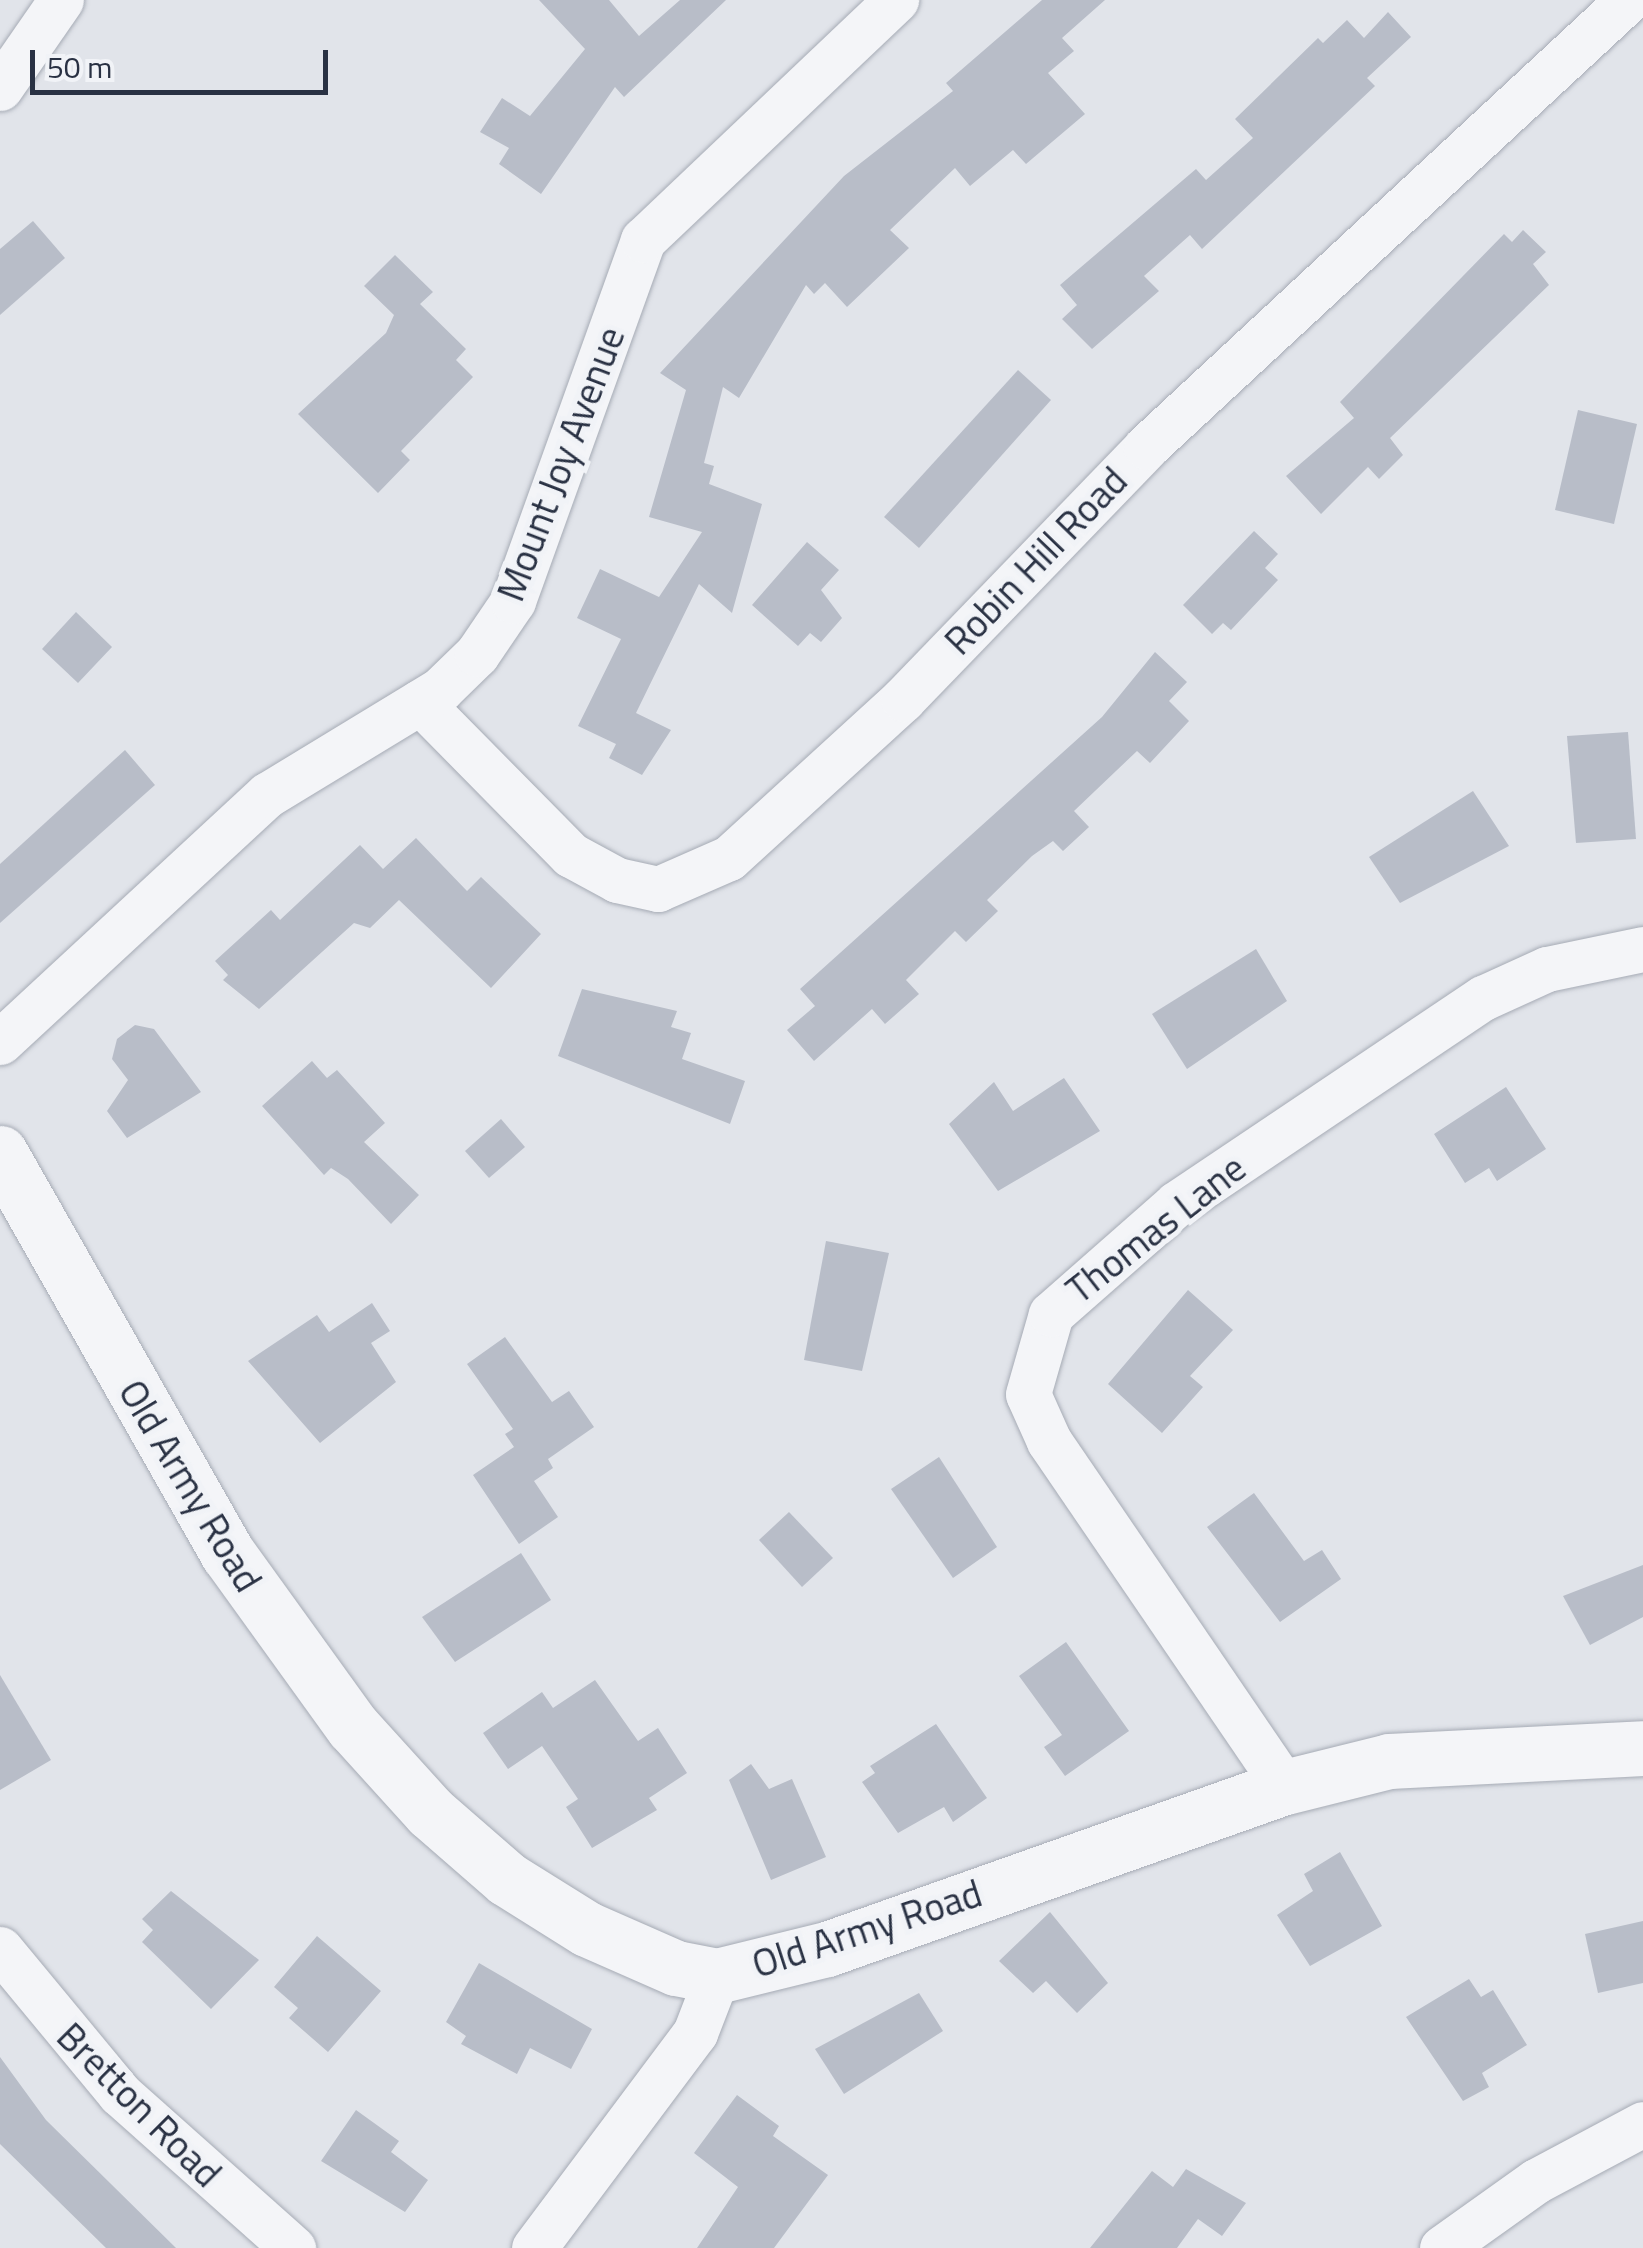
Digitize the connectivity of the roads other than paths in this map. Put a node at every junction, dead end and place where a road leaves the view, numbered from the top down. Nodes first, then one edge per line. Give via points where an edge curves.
1 (61, 0) edge
2 (896, 0) edge
3 (1628, 0) edge
4 (0, 88) edge
5 (420, 702) junction
6 (1643, 949) edge
7 (0, 1042) edge
8 (0, 1153) edge
9 (1643, 1748) edge
10 (1284, 1788) junction
11 (0, 1949) edge
12 (718, 1976) junction
13 (1643, 2124) edge
14 (293, 2248) edge
15 (534, 2248) edge
16 (1442, 2248) edge

1 - 4 street
2 - 5 street, Mount Joy Avenue via 643,240 513,602 477,654
3 - 5 street, Robin Hill Road via 1146,447 903,699 729,858 658,889 570,856
5 - 7 street, Mount Joy Avenue via 267,795
6 - 10 street, Thomas Lane via 1547,969 1483,998 1176,1204 1050,1314 1028,1394 1049,1441
8 - 12 street, Old Army Road via 228,1554 391,1772 469,1849 545,1905 623,1948
9 - 10 street, Old Army Road via 1434,1755
10 - 12 street, Old Army Road via 828,1950
11 - 14 street, Bretton Road via 120,2094
12 - 15 street via 695,2033
13 - 16 street via 1536,2181

